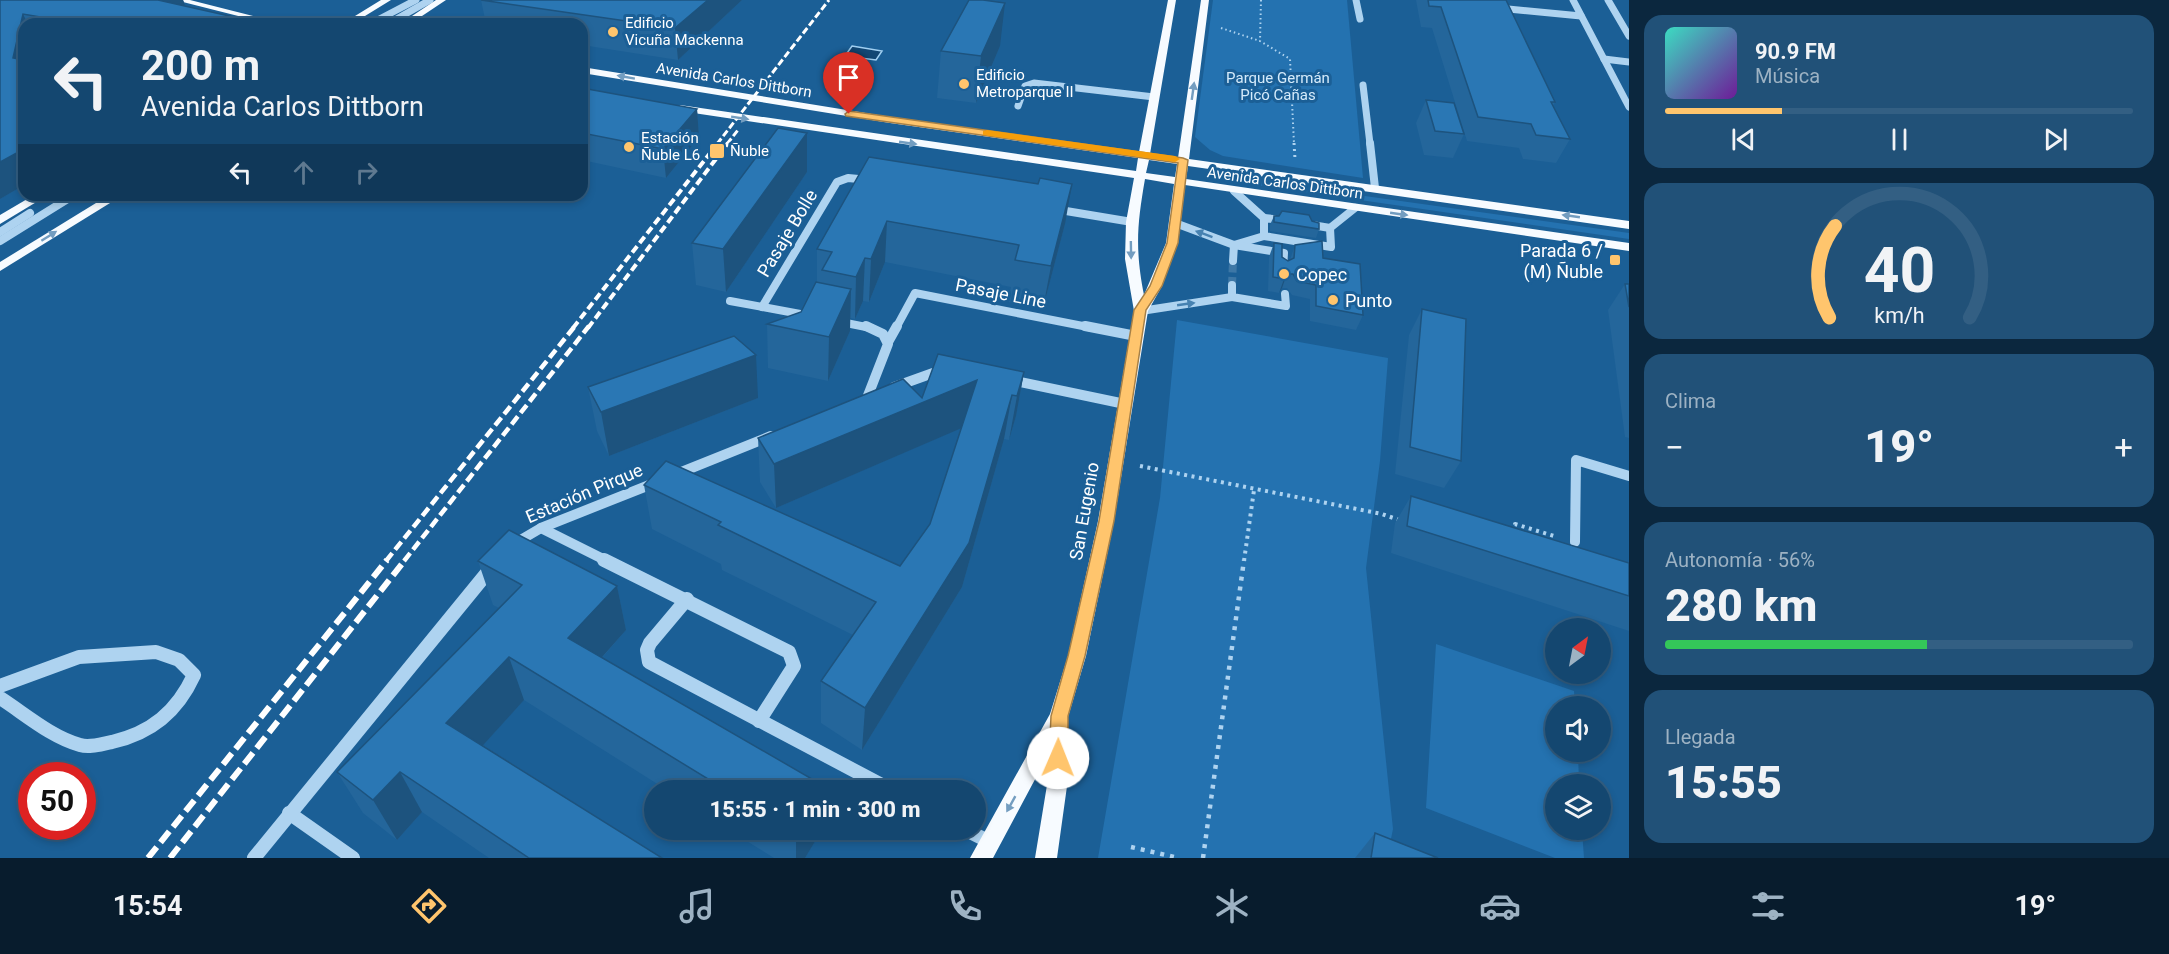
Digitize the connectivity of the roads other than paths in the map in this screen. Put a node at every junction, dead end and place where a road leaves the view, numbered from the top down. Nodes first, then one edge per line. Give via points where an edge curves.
1 (178, 0) edge
2 (387, 0) edge
3 (416, 0) edge
4 (430, 0) edge
5 (442, 0) edge
6 (1172, 0) edge
7 (1205, 0) edge
8 (1356, 0) edge
9 (1573, 0) edge
10 (1608, 0) edge
11 (1491, 8) edge
12 (1581, 15) junction
13 (255, 18) edge
14 (356, 18) edge
15 (382, 18) edge
16 (398, 18) edge
17 (414, 18) edge
18 (1360, 19) dead end
19 (1629, 36) edge
20 (1604, 59) junction
21 (1629, 62) edge
22 (588, 71) edge
23 (1363, 85) dead end
24 (1154, 97) junction
25 (669, 106) edge
26 (1018, 106) dead end
27 (1629, 106) edge
28 (1144, 155) junction
29 (1183, 160) junction
30 (1140, 177) junction
31 (878, 181) edge
32 (1179, 183) junction
33 (1375, 188) junction
34 (1234, 191) junction
35 (32, 201) edge
36 (51, 201) edge
37 (64, 201) edge
38 (107, 201) edge
39 (1043, 208) edge
40 (1355, 208) junction
41 (0, 220) edge
42 (1132, 222) junction
43 (1175, 223) junction
44 (1312, 225) edge
45 (1629, 225) edge
46 (1330, 228) junction
47 (0, 232) edge
48 (1264, 236) junction
49 (0, 241) edge
50 (1234, 245) junction
51 (1331, 247) junction
52 (1629, 247) edge
53 (1284, 253) junction
54 (1233, 261) tunnel mouth
55 (0, 267) edge
56 (1283, 269) edge
57 (1232, 285) tunnel mouth
58 (1285, 294) dead end
59 (1232, 297) junction
60 (730, 301) dead end
61 (762, 307) junction
62 (1140, 310) junction
63 (816, 317) edge
64 (827, 319) edge
65 (1136, 336) junction
66 (888, 342) junction
67 (957, 371) edge
68 (994, 376) edge
69 (1125, 404) junction
70 (780, 433) edge
71 (1629, 476) edge
72 (542, 528) junction
73 (1575, 542) road end
74 (687, 599) junction
75 (0, 686) edge
76 (0, 698) edge
77 (1059, 716) junction
78 (759, 721) junction
79 (872, 780) edge
80 (290, 813) junction
81 (986, 850) edge
82 (254, 858) edge
83 (353, 858) edge
84 (1046, 858) edge

1 - 13 main road
2 - 14 main road
3 - 15 street
4 - 16 street
5 - 17 main road
6 - 24 main road, San Eugenio
29 -> 7 main road, San Eugenio
8 - 18 street
9 - 12 street
10 - 19 street
11 - 12 street
12 - 20 street
20 - 21 street
20 - 27 street
28 -> 22 main road, Avenida Carlos Dittborn via 832,111
23 - 33 street
24 - 26 street via 1034,83 1025,86
24 - 28 main road, San Eugenio
25 -> 30 main road, Avenida Carlos Dittborn
28 - 29 main road, Avenida Carlos Dittborn
28 - 30 main road, San Eugenio
29 - 32 main road, San Eugenio
29 - 33 main road, Avenida Carlos Dittborn
30 - 32 main road, Avenida Carlos Dittborn
30 - 42 main road, San Eugenio
31 - 61 street, Pasaje Bolle via 843,178 837,182
32 - 34 main road, Avenida Carlos Dittborn
32 - 43 main road, San Eugenio
45 -> 33 main road, Avenida Carlos Dittborn
34 - 40 main road, Avenida Carlos Dittborn
34 - 48 street via 1268,219
35 - 41 main road
36 - 47 street
37 - 49 street
55 -> 38 main road
39 - 42 street
40 - 46 street
40 -> 52 main road, Avenida Carlos Dittborn
42 -> 62 main road, San Eugenio via 1131,259
50 -> 43 street
43 - 62 main road, San Eugenio via 1167,262
44 - 46 street
46 - 51 street
48 - 50 street
48 - 51 street
50 - 53 street
50 - 54 street
51 - 53 street
53 - 56 street
57 - 59 street
58 - 59 street via 1286,306
62 -> 59 street
60 - 61 street
61 - 63 street
62 - 65 main road, San Eugenio
64 - 66 street via 879,330
65 - 66 street, Pasaje Line via 915,293
65 - 69 main road, San Eugenio
66 - 67 street, Pasaje Line via 872,396 933,373
68 - 69 street
69 - 77 main road, San Eugenio via 1092,588
70 - 72 street, Estación Pirque
71 - 73 street via 1576,460
72 - 74 street
72 - 80 street, Estación Pirque via 500,557
74 - 78 street via 789,652 794,666
74 - 78 street via 650,643 649,662
75 - 76 street via 79,657 156,652 179,660 194,675 186,695 156,726 127,739 83,747
77 -> 81 main road, San Eugenio
77 - 84 main road, San Eugenio via 1058,779
78 - 79 street
80 - 82 street, Estación Pirque
80 - 83 street

